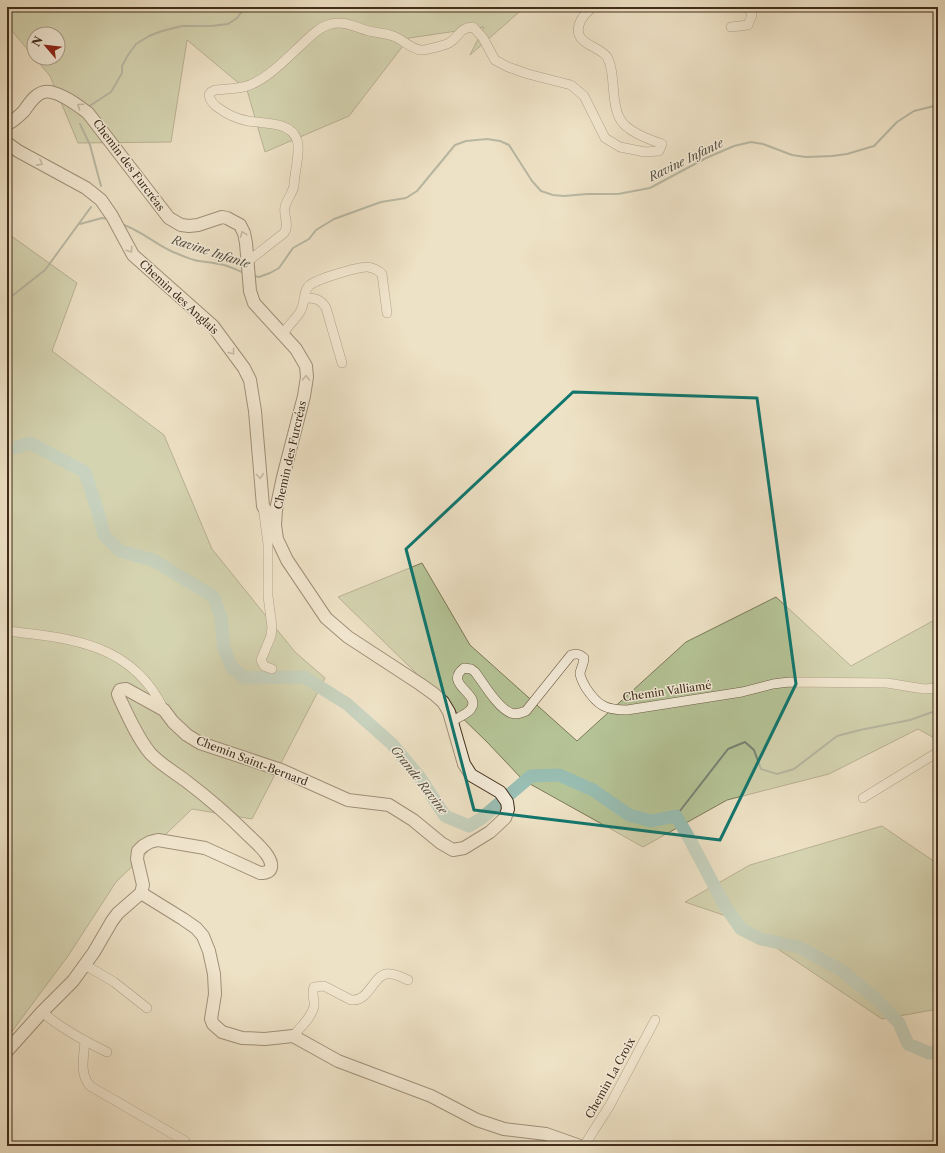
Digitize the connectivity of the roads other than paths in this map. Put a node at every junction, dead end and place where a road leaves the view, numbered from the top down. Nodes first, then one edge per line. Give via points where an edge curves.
1 (593, 7) edge
2 (748, 7) edge
3 (731, 27) dead end
4 (7, 124) edge
5 (7, 143) edge
6 (248, 272) junction
7 (305, 298) junction
8 (387, 313) dead end
9 (283, 335) junction
10 (342, 363) dead end
11 (278, 499) junction
12 (263, 506) junction
13 (275, 525) junction
14 (7, 631) edge
15 (272, 669) dead end
16 (938, 688) edge
17 (164, 710) junction
18 (451, 722) junction
19 (938, 752) edge
20 (503, 797) joint
21 (863, 798) dead end
22 (141, 893) junction
23 (85, 965) junction
24 (408, 980) dead end
25 (147, 1008) dead end
26 (42, 1012) junction
27 (656, 1020) dead end
28 (293, 1036) junction
29 (85, 1041) junction
30 (7, 1051) edge
31 (107, 1052) dead end
32 (185, 1141) dead end
33 (580, 1146) edge
34 (584, 1146) edge

1 - 6 street via 586,11 578,27 580,37 606,56 612,68 619,118 630,130 662,144 659,151 645,152 620,147 605,138 584,96 571,85 528,74 495,60 483,38 473,27 465,28 448,44 420,51 394,36 338,22 329,24 262,79 244,87 212,92 209,95 210,100 216,107 248,121 267,122 283,127 294,133 298,144 293,192 285,208 286,230
2 - 3 street via 752,15 748,26
6 -> 4 street, Chemin des Furcréas via 246,243 240,225 222,217 190,226 181,225 169,218 88,113 77,104 50,91 43,92
5 -> 12 street, Chemin des Anglais via 86,188 101,200 133,255 212,326 244,368 250,380 255,411
6 - 9 street, Chemin des Furcréas via 254,303
7 - 8 street via 309,285 322,278 367,267 382,274
7 - 9 street via 301,312
7 - 10 street via 321,300 324,303
11 -> 9 street, Chemin des Furcréas via 307,377 302,358
11 - 12 street via 270,509
11 - 13 street, Chemin des Furcréas
12 - 13 street, Chemin des Anglais
12 - 15 street, Chemin des Anglais via 268,544 268,596 272,627 261,660 264,666
13 - 18 street, Chemin des Furcréas via 281,550 326,618 348,638 434,694 446,707
14 - 17 street, Chemin Saint-Bernard via 42,635 98,648 126,662 150,685
16 - 18 street, Chemin Valliamé via 924,689 887,683 789,682 742,692 613,710 596,702 586,688 580,673 584,658 576,653 571,655 526,711 520,714 512,714 504,709 475,672 464,668 460,671 458,682 473,701 470,710
17 - 20 street, Chemin Saint-Bernard via 187,736 200,743 281,770 348,800 389,805 453,850 464,848 500,824 508,809
17 - 22 street via 126,689 120,690 118,694 138,736 150,754 233,819 263,850 271,868 266,873 260,873 205,848 158,840 150,842 138,851 137,859 143,885
18 - 20 street, Chemin des Furcréas via 464,764 471,775
19 - 21 street
22 - 23 street via 118,913
22 - 28 street via 196,928 203,936 214,974 215,994 211,1019 216,1028 242,1038
23 - 25 street via 114,982
23 - 26 street
24 - 28 street via 390,974 384,975 377,979 363,997 356,1000 351,1000 324,986 314,987 313,1010
26 - 29 street via 53,1022
26 - 30 street
27 - 34 street, Chemin La Croix via 610,1105
28 - 33 street via 338,1061 431,1096 484,1122 504,1129 546,1134
29 - 31 street
29 - 32 street via 82,1070 90,1086

